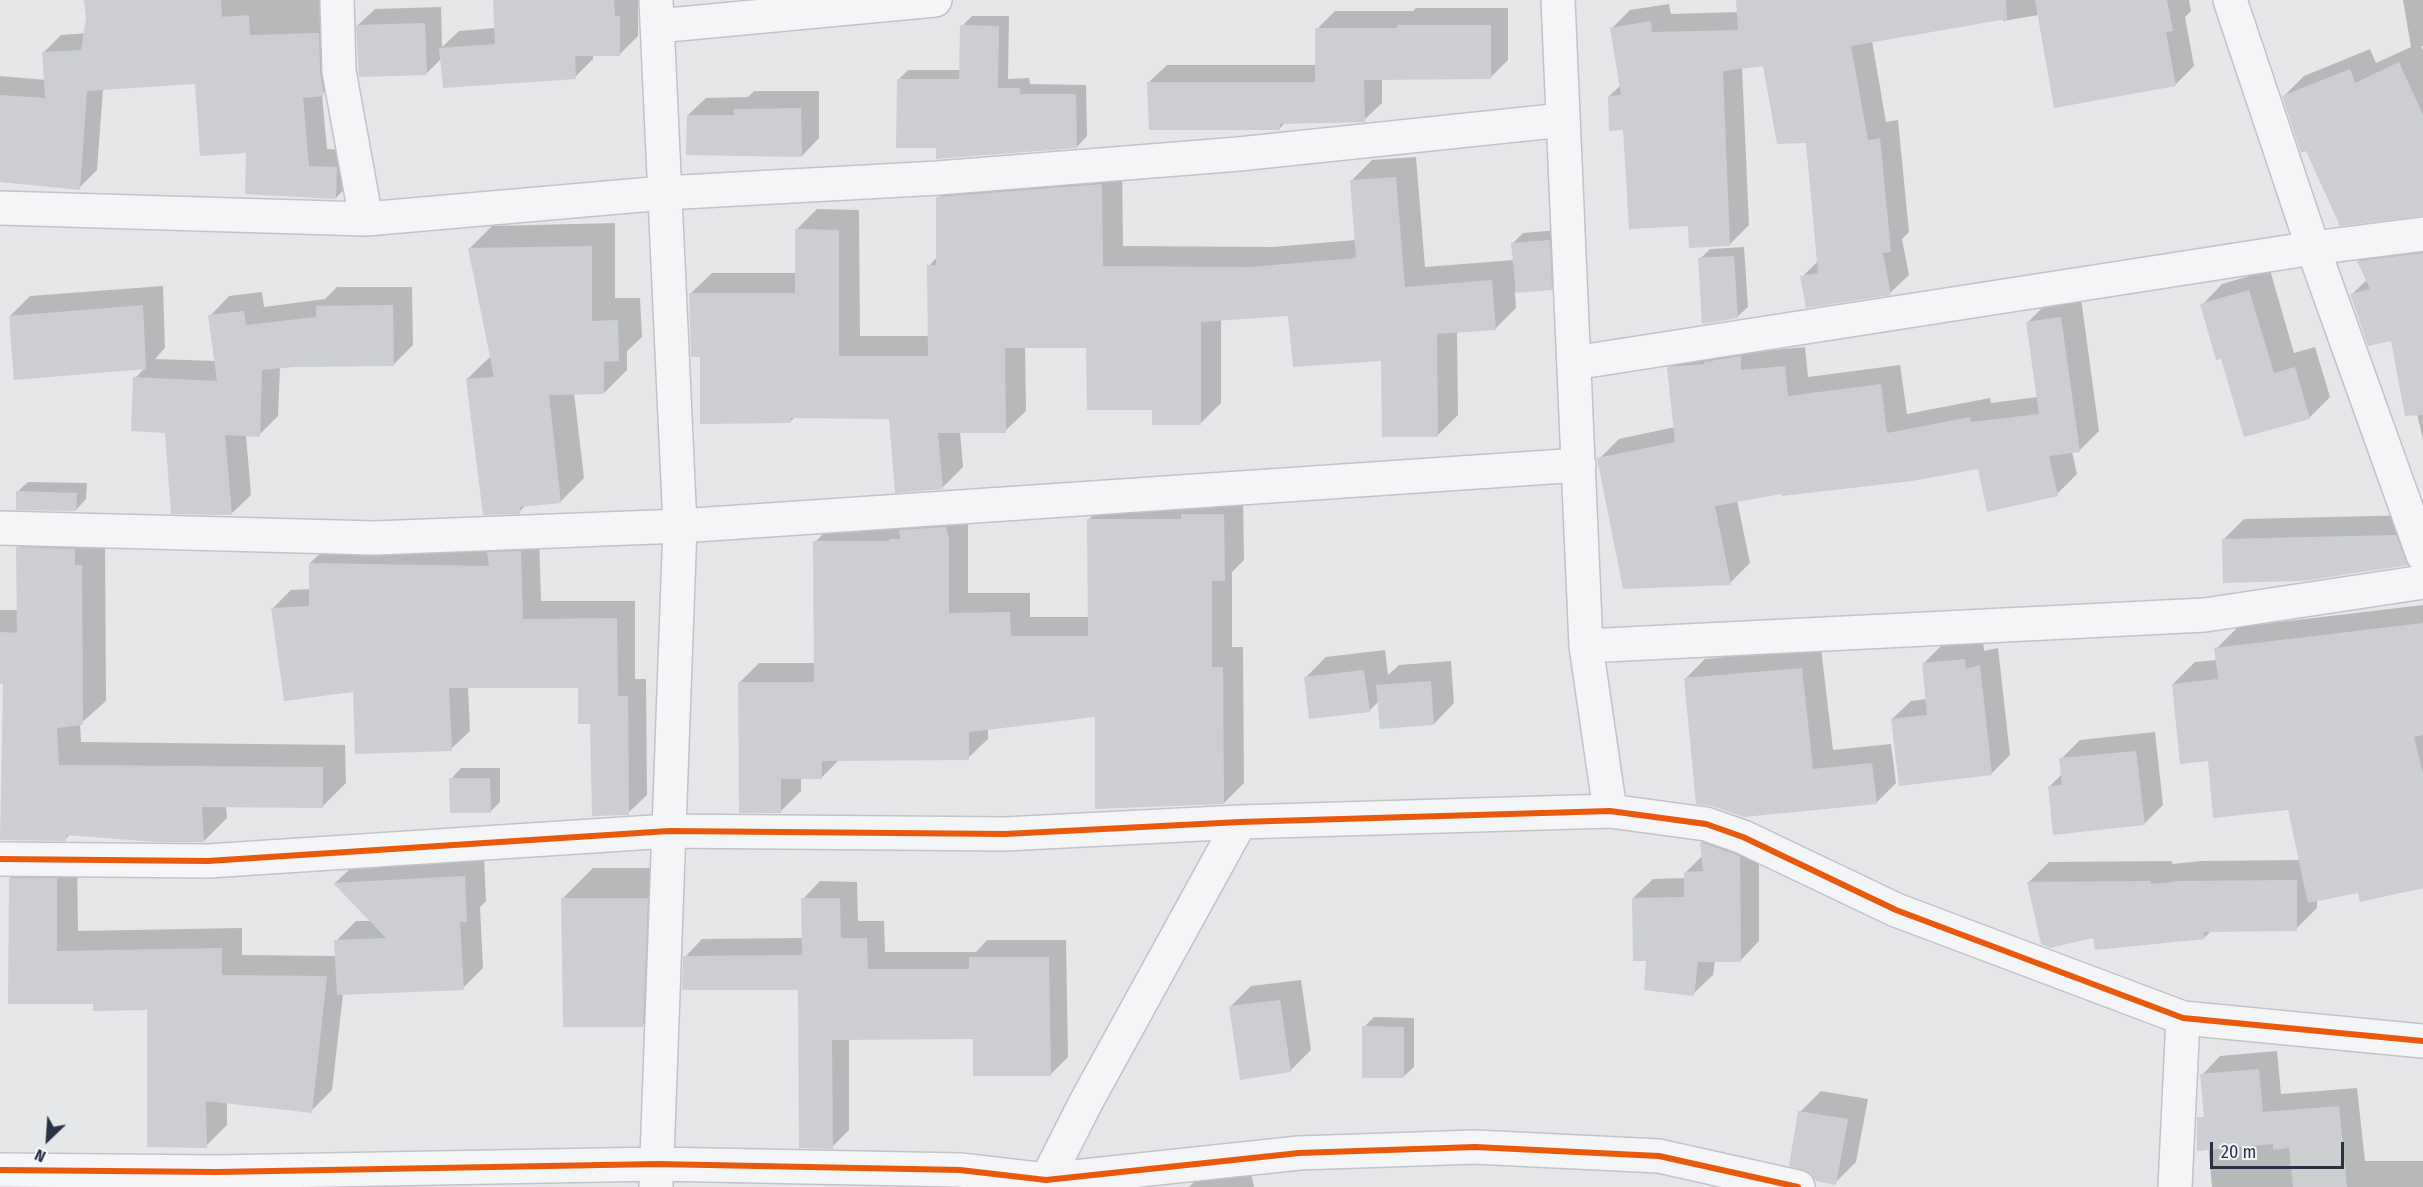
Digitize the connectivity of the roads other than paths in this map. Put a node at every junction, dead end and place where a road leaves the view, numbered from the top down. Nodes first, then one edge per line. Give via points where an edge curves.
1 (337, 0) edge
2 (934, 0) edge
3 (1558, 0) edge
4 (2230, 0) edge
5 (657, 13) edge
6 (1563, 120) junction
7 (664, 193) junction
8 (0, 208) edge
9 (366, 219) junction
10 (2423, 234) edge
11 (2313, 248) junction
12 (1574, 363) junction
13 (1579, 465) junction
14 (680, 526) junction
15 (0, 528) edge
16 (2423, 555) edge
17 (2423, 582) edge
18 (1586, 646) junction
19 (1610, 811) junction
20 (1240, 822) junction
21 (669, 831) junction
22 (0, 859) edge
23 (2183, 1018) junction
24 (2423, 1041) edge
25 (0, 1170) edge
26 (656, 1175) edge
27 (1044, 1184) edge
28 (1798, 1187) edge
29 (2175, 1187) edge

1 - 9 street via 339,71
2 - 5 street
3 - 6 street
4 - 11 street
5 - 7 street
6 - 7 street via 1239,154 938,178
6 - 12 street
7 - 9 street
7 - 14 street
8 - 9 street
10 - 11 street
11 - 12 street
11 - 16 street
12 - 13 street
13 - 14 street
13 - 18 street
14 - 15 street via 375,538
14 - 21 street
17 - 18 street via 2205,615
18 - 19 street
19 - 20 street
19 - 23 street via 1706,824 1743,837 1896,909
20 - 21 street via 1005,834
20 - 27 street
21 - 22 street via 208,861
21 - 26 street
23 - 24 street
23 - 29 street
25 - 26 street
26 - 27 street via 960,1170
27 - 28 street via 1299,1153 1475,1147 1659,1156

